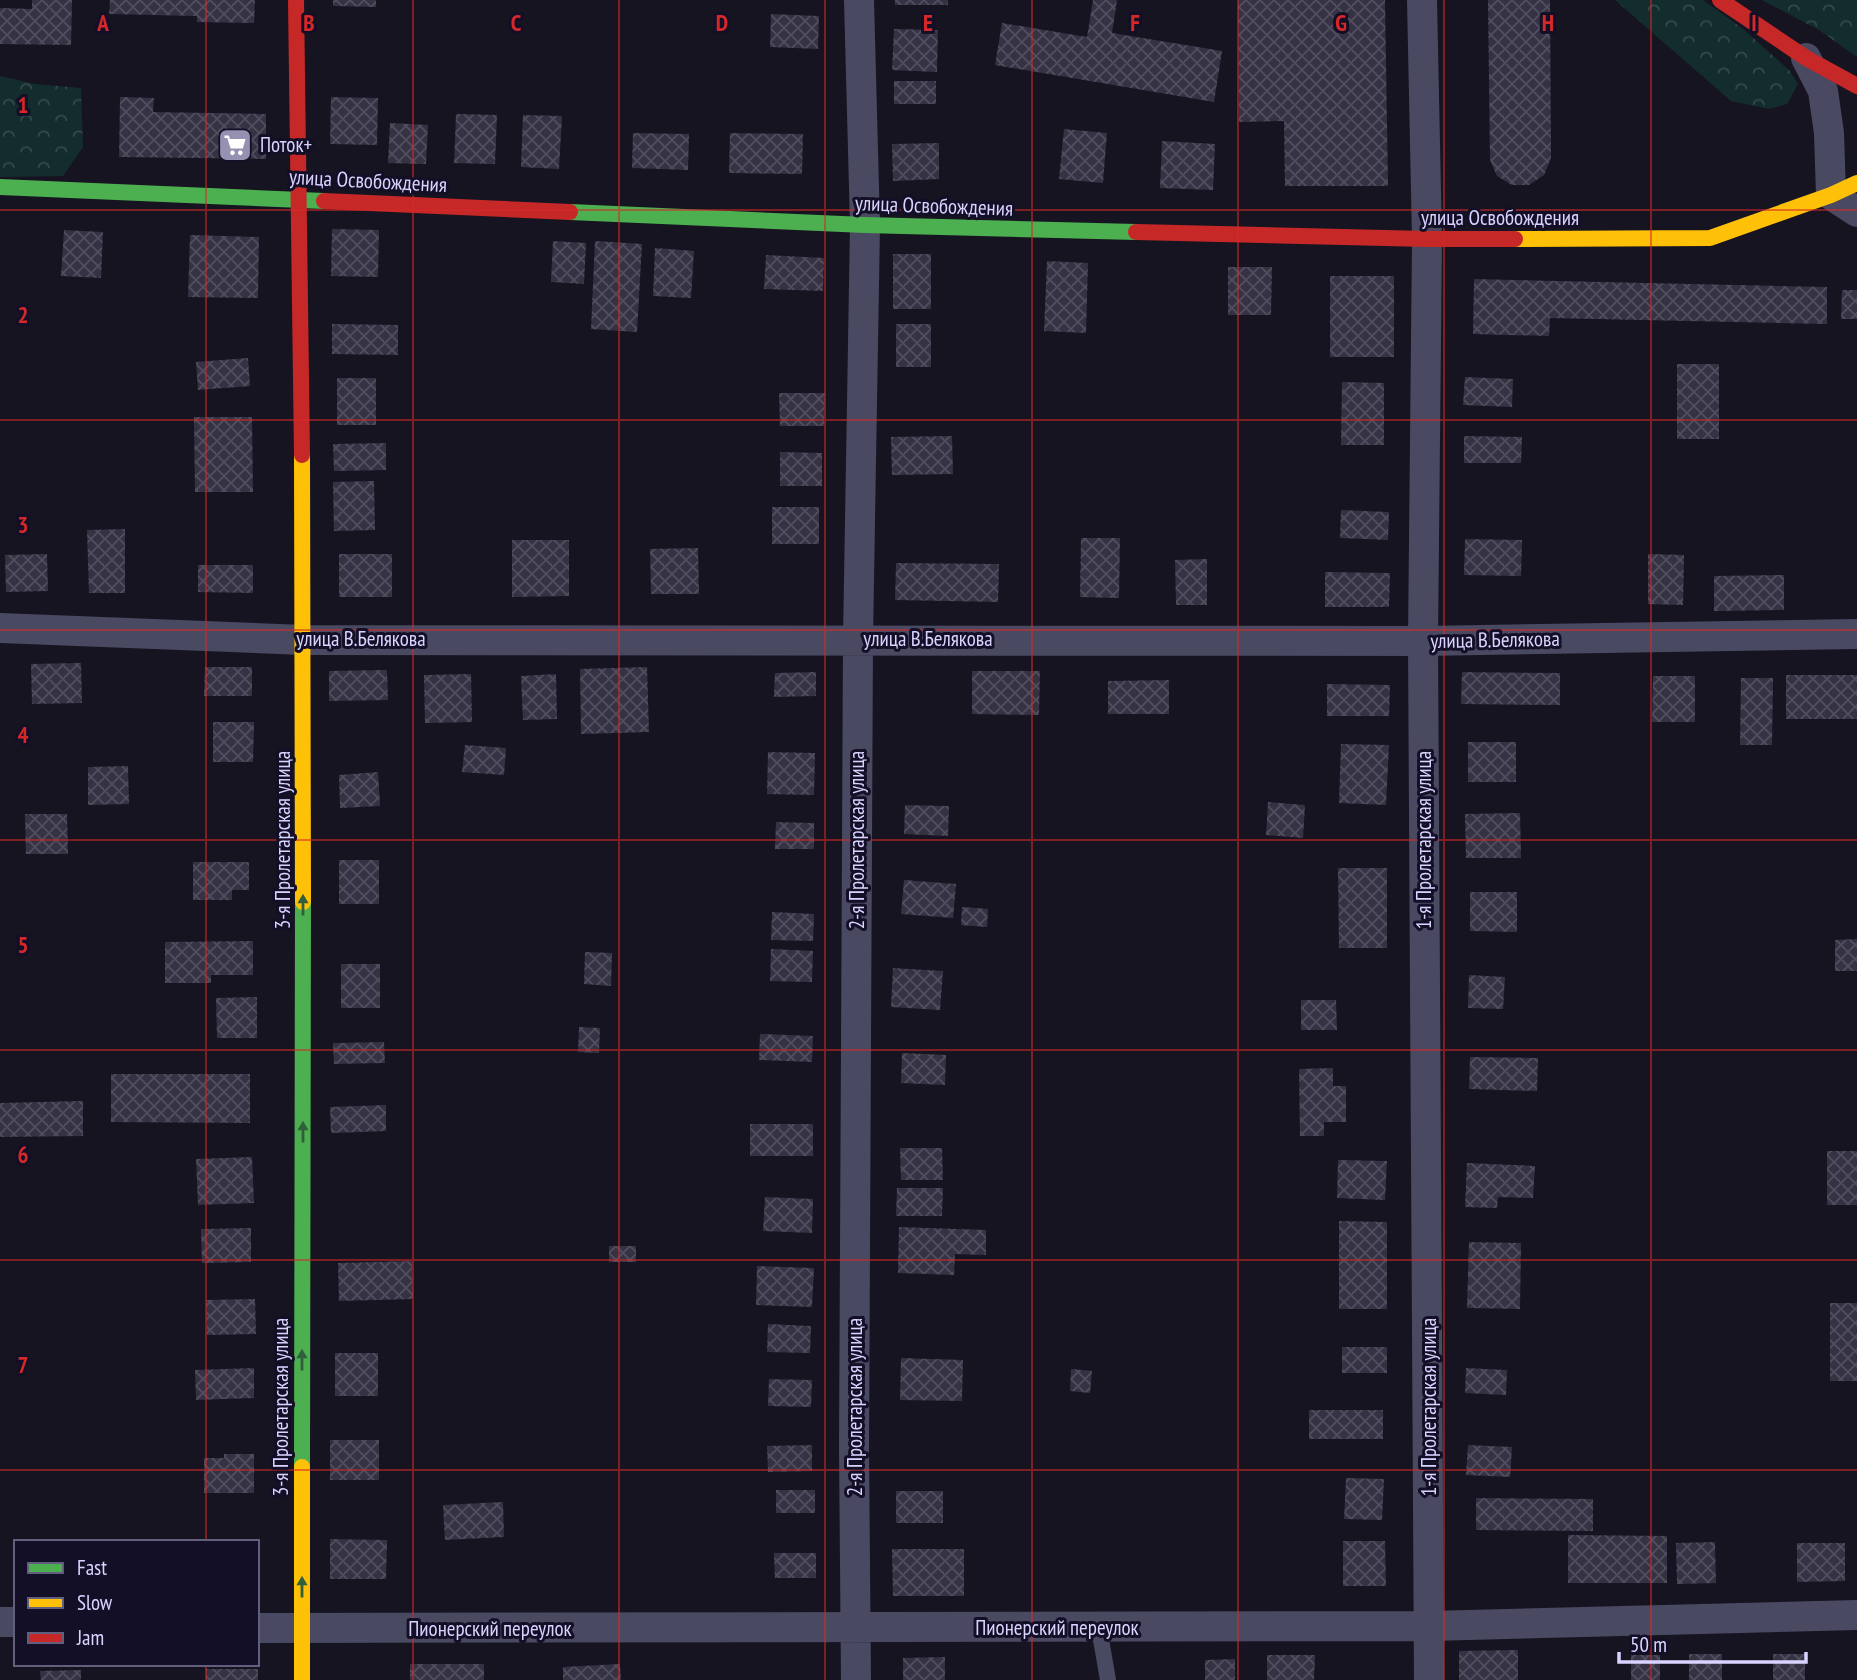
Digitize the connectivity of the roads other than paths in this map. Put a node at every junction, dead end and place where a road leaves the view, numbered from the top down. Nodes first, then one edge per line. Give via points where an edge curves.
1 (296, 0) edge
2 (859, 0) edge
3 (1422, 0) edge
4 (1720, 0) edge
5 (1806, 58) junction
6 (1857, 86) edge
7 (0, 187) edge
8 (1844, 189) edge
9 (298, 199) junction
10 (1857, 212) edge
11 (865, 225) junction
12 (1427, 239) junction
13 (0, 628) edge
14 (1857, 634) edge
15 (858, 639) junction
16 (304, 640) junction
17 (1423, 641) junction
18 (1857, 1615) edge
19 (1430, 1626) junction
20 (259, 1628) edge
21 (1099, 1628) junction
22 (302, 1629) junction
23 (858, 1629) junction
24 (302, 1680) edge
25 (856, 1680) edge
26 (1108, 1680) edge
27 (1429, 1680) edge

1 - 9 street, 3-я Пролетарская улица
2 - 11 street, 2-я Пролетарская улица
3 - 12 street, 1-я Пролетарская улица
4 - 5 street
5 - 6 street
5 - 8 street via 1823,90
7 - 9 street, улица Освобождения
8 - 10 street
8 - 12 street, улица Освобождения via 1710,238
9 - 11 street, улица Освобождения
9 - 16 street, 3-я Пролетарская улица
11 - 12 street, улица Освобождения
11 - 15 street, 2-я Пролетарская улица
12 - 17 street, 1-я Пролетарская улица
13 - 16 street, улица В.Белякова
14 - 17 street, улица В.Белякова
15 - 16 street, улица В.Белякова
15 - 17 street, улица В.Белякова
15 - 23 street, 2-я Пролетарская улица via 854,1449
22 -> 16 street, 3-я Пролетарская улица
17 - 19 street, 1-я Пролетарская улица
18 - 19 street, Пионерский переулок
19 - 21 street, Пионерский переулок
19 - 27 street, 1-я Пролетарская улица
20 - 22 street, Пионерский переулок
21 - 23 street, Пионерский переулок
21 - 26 lane
22 - 23 street, Пионерский переулок
22 - 24 street, 3-я Пролетарская улица
23 - 25 street, 2-я Пролетарская улица

